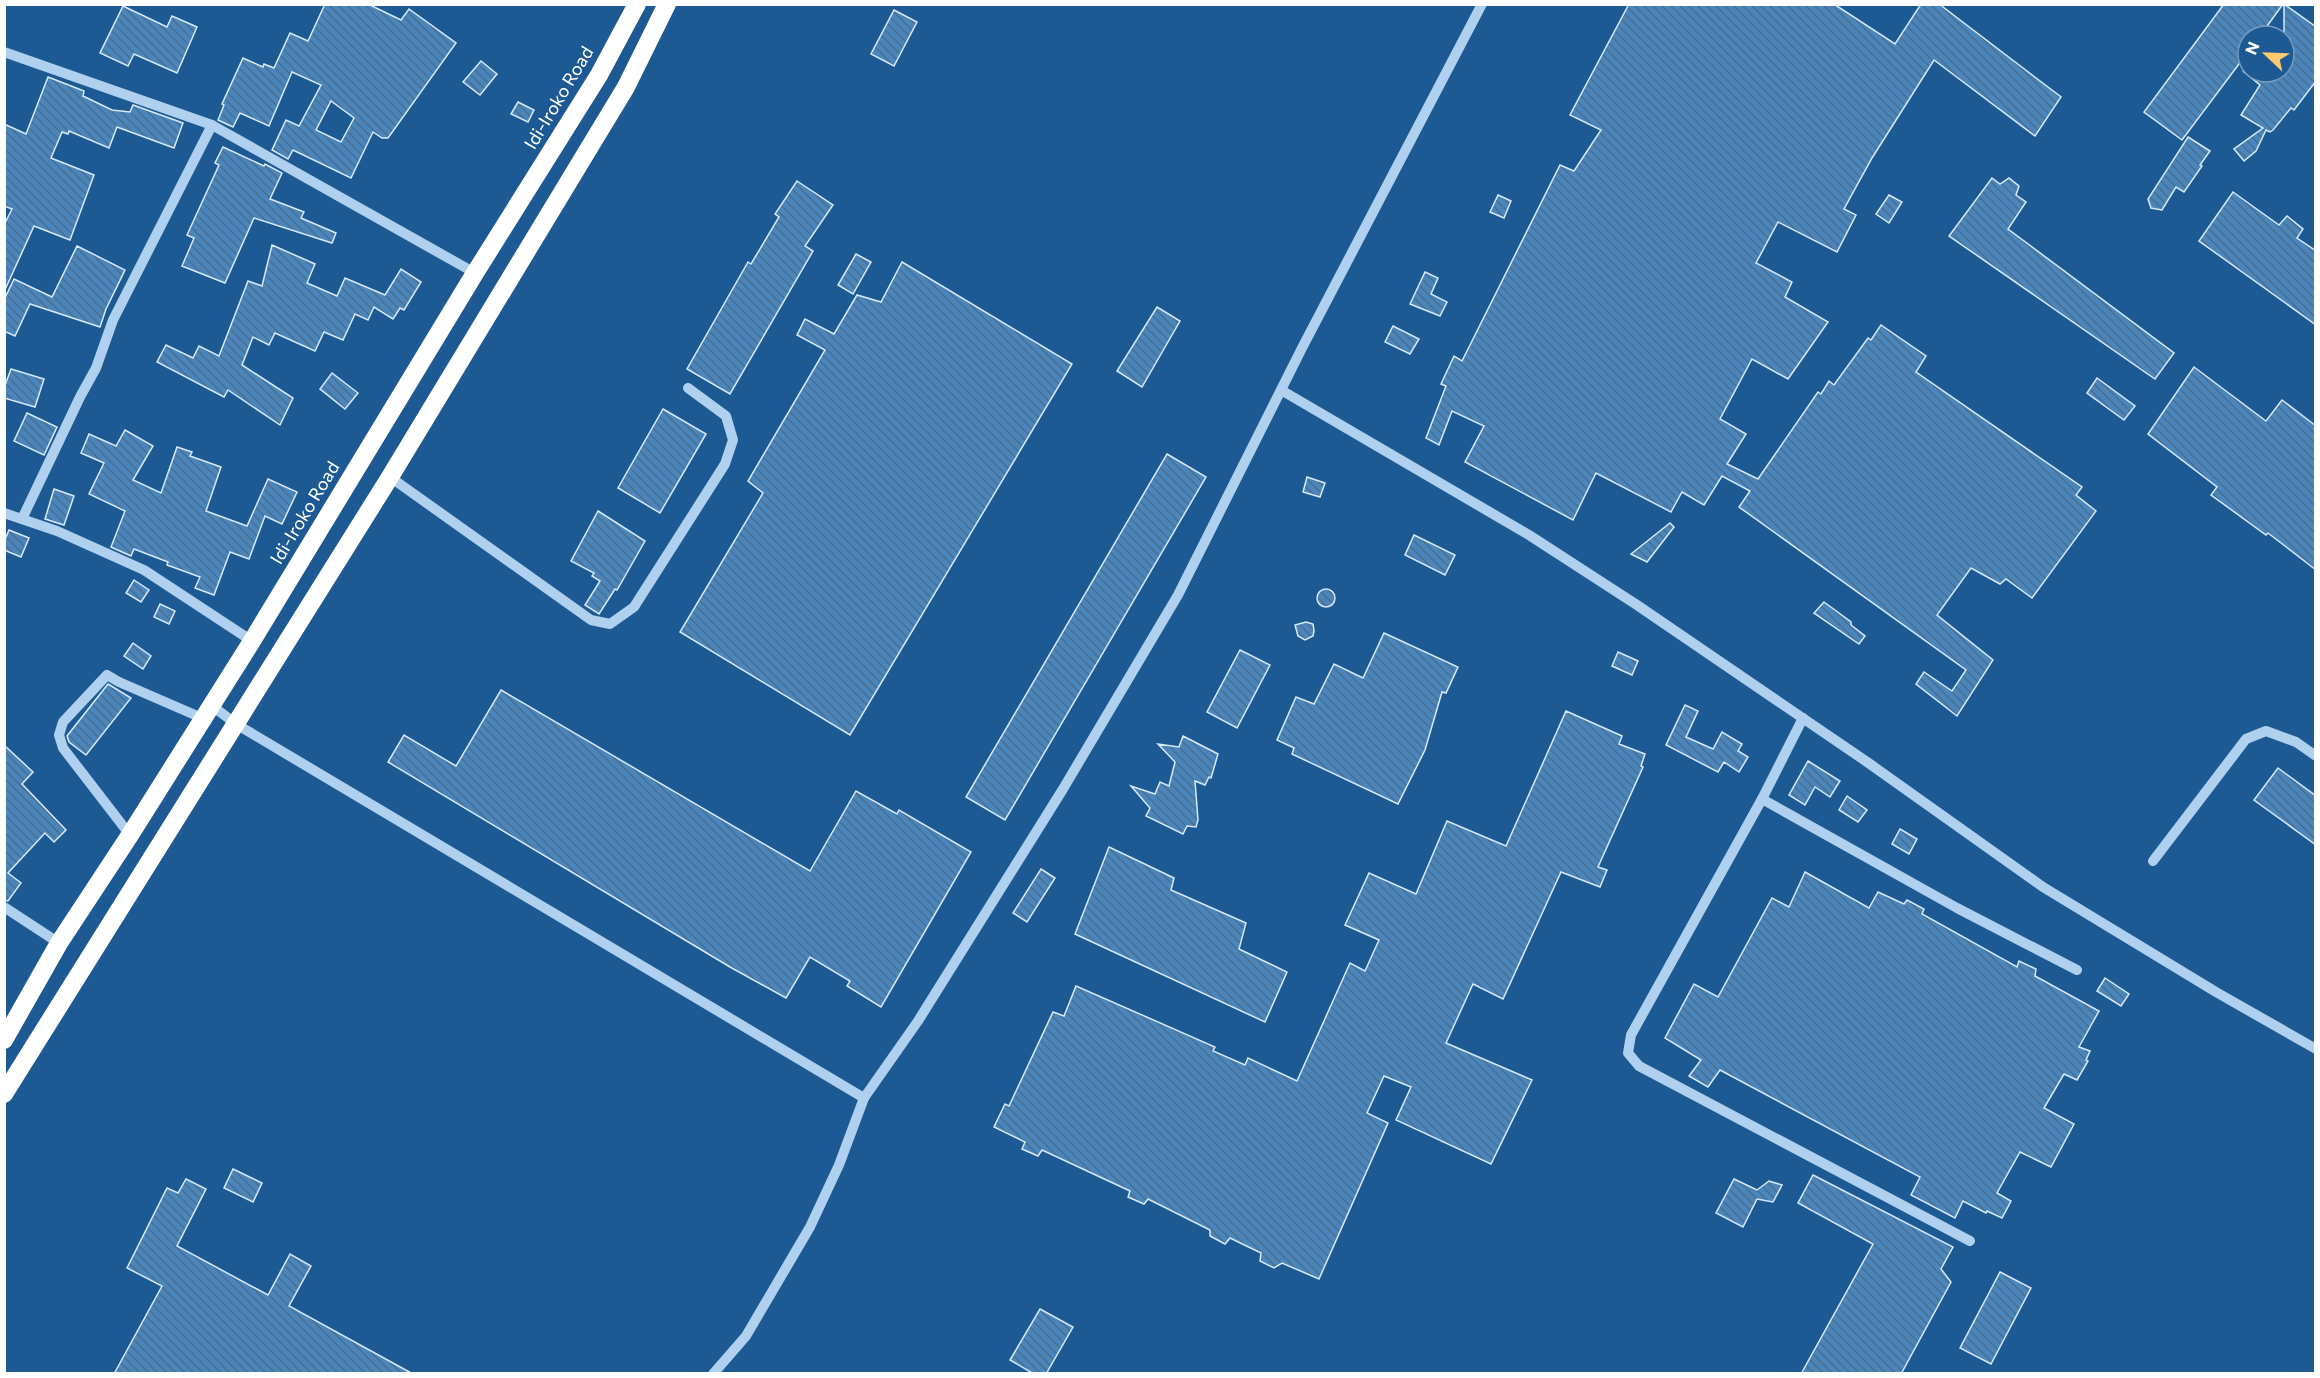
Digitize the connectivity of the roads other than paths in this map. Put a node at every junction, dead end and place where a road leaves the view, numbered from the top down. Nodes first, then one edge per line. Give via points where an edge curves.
1 (637, 4) edge
2 (668, 4) edge
3 (1482, 4) edge
4 (4, 52) edge
5 (212, 125) junction
6 (475, 273) junction
7 (688, 388) dead end
8 (1281, 390) junction
9 (390, 477) junction
10 (4, 513) edge
11 (22, 519) junction
12 (252, 641) junction
13 (207, 712) junction
14 (1803, 718) junction
15 (236, 724) junction
16 (2316, 756) edge
17 (1762, 799) junction
18 (130, 836) junction
19 (2152, 861) dead end
20 (4, 907) edge
21 (59, 943) junction
22 (2077, 970) dead end
23 (4, 1040) edge
24 (2316, 1049) edge
25 (4, 1094) edge
26 (864, 1098) junction
27 (1970, 1241) dead end
28 (713, 1374) edge

1 - 6 highway, Idi-Iroko Road via 599,75
2 - 9 highway via 626,87
3 - 8 street
4 - 5 street
5 - 6 street
5 - 11 street via 113,320 96,368
6 - 12 highway, Idi-Iroko Road
7 - 9 street via 726,416 733,440 724,464 634,607 610,624 591,620
8 - 14 street via 1529,535
8 - 26 street via 1178,595 1135,671 918,1021
9 - 15 highway
10 - 11 street
11 - 12 street via 144,570
12 - 13 highway, Idi-Iroko Road
13 - 15 street
13 - 18 highway, Idi-Iroko Road
13 - 18 street via 107,675 63,722 58,735 63,748
14 - 17 street
14 - 24 street via 2043,887
15 - 25 highway
15 - 26 street
16 - 19 street via 2296,742 2266,731 2246,739
17 - 22 street
17 - 27 street via 1631,1035 1628,1053 1639,1066
18 - 21 highway, Idi-Iroko Road
20 - 21 street
21 - 23 highway, Idi-Iroko Road
26 - 28 street via 810,1227 746,1336

